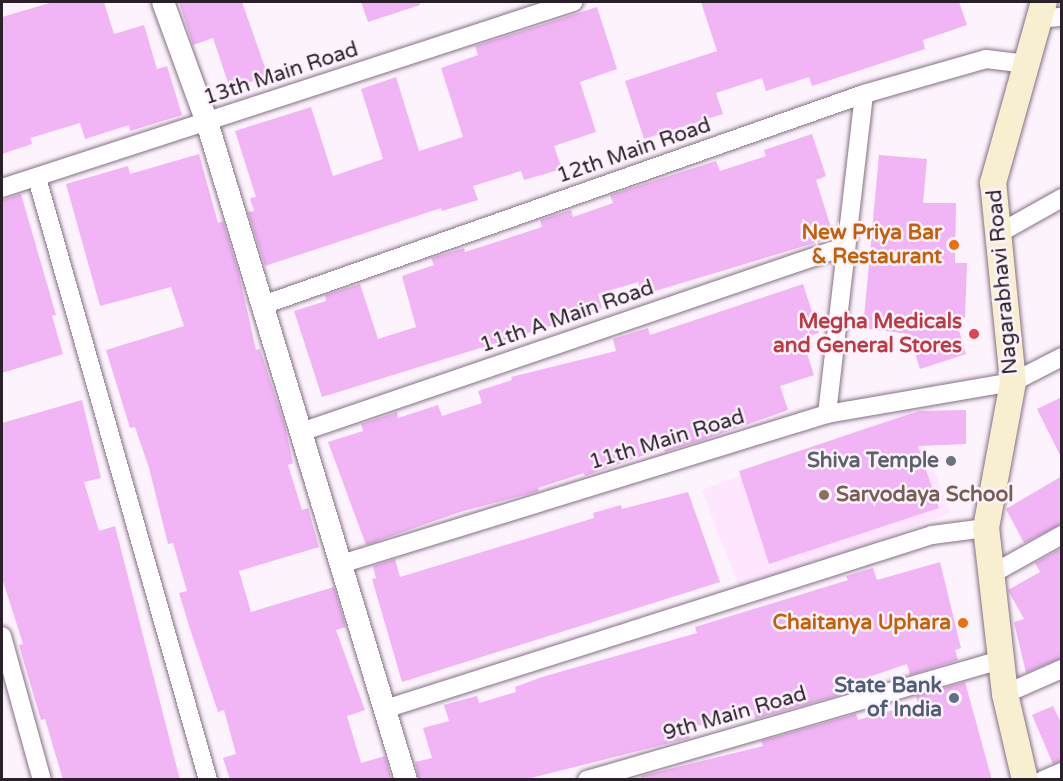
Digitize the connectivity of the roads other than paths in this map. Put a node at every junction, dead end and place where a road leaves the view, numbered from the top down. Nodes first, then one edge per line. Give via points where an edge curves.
1 (163, 2) edge
2 (573, 2) edge
3 (1048, 12) edge
4 (1025, 64) junction
5 (864, 94) junction
6 (207, 122) junction
7 (37, 178) junction
8 (2, 188) edge
9 (1062, 198) edge
10 (996, 235) junction
11 (846, 246) junction
12 (263, 305) junction
13 (1062, 357) edge
14 (1013, 382) junction
15 (827, 414) junction
16 (301, 432) junction
17 (986, 528) junction
18 (1062, 535) edge
19 (341, 564) junction
20 (990, 575) junction
21 (2, 636) edge
22 (1000, 660) junction
23 (1062, 669) edge
24 (1005, 694) junction
25 (385, 709) junction
26 (1062, 772) edge
27 (42, 780) edge
28 (208, 780) edge
29 (406, 780) edge
30 (587, 780) edge
31 (1025, 780) edge
32 (1043, 780) edge

1 - 6 street
2 - 6 street, 13th Main Road
3 - 4 main road, Nagarabhavi Road
4 - 5 street, 12th Main Road via 986,59
4 - 10 main road, Nagarabhavi Road via 993,183
5 - 11 street
5 - 12 street, 12th Main Road
6 - 7 street, 13th Main Road
6 - 12 street
7 - 8 street, 13th Main Road
7 - 28 street
9 - 10 street
10 - 14 main road, Nagarabhavi Road
11 - 15 street
11 - 16 street, 11th A Main Road
12 - 16 street
13 - 14 street, 11th Main Road
14 - 15 street, 11th Main Road
14 - 17 main road, Nagarabhavi Road
15 - 19 street, 11th Main Road
16 - 19 street
17 - 20 main road, Nagarabhavi Road
17 - 25 street via 932,535
18 - 20 street
19 - 25 street
20 - 22 main road, Nagarabhavi Road
21 - 27 street
22 - 24 main road, Nagarabhavi Road
22 - 30 street, 9th Main Road
23 - 24 street
24 - 31 main road, Nagarabhavi Road
25 - 29 street
26 - 32 street

